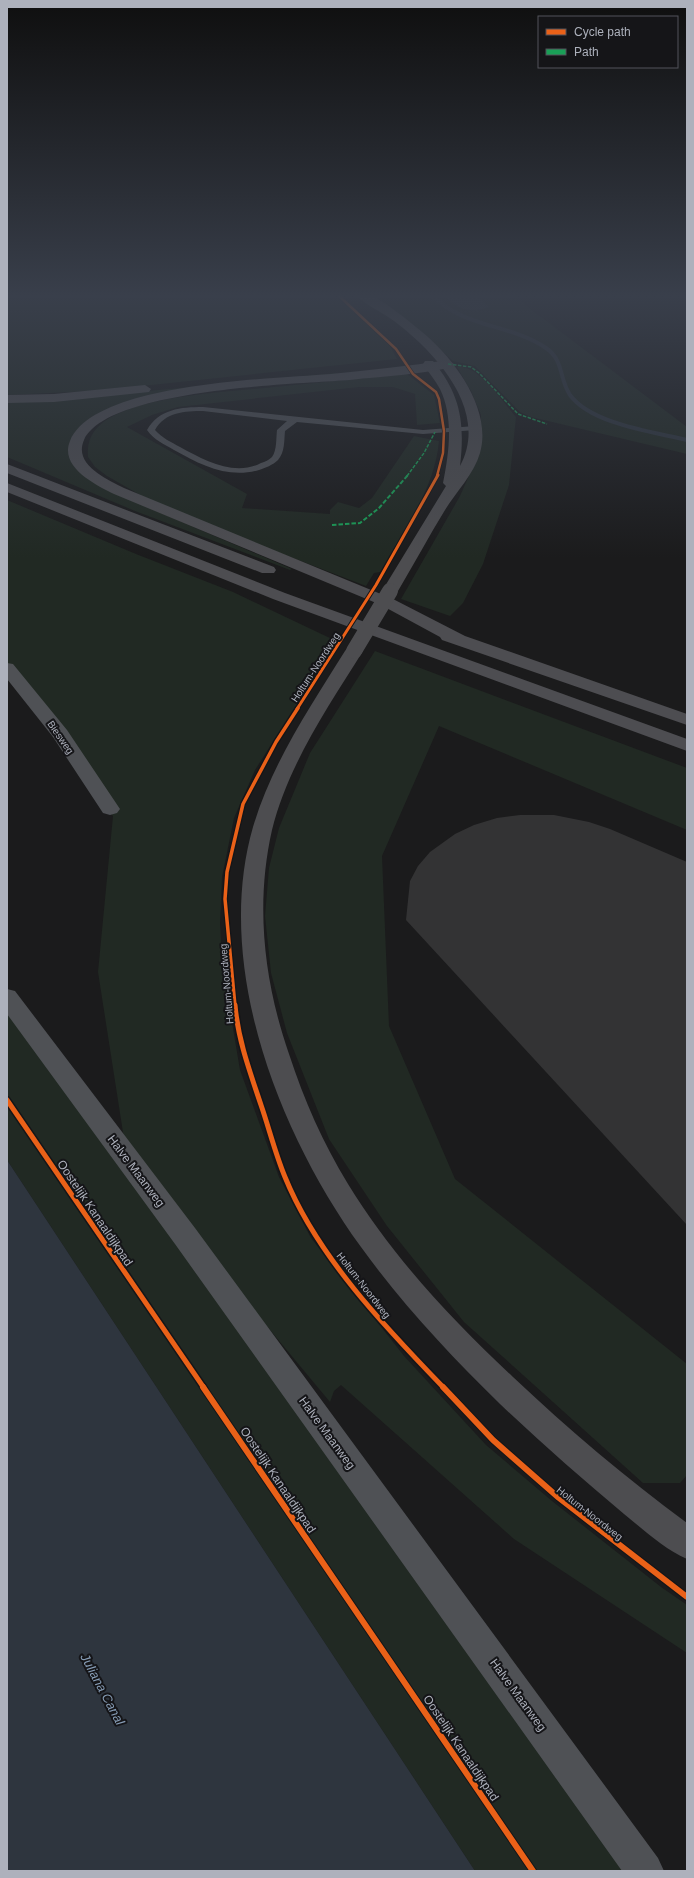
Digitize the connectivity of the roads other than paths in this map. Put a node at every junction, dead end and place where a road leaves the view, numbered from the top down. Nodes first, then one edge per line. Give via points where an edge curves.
1 (220, 383) edge
2 (261, 383) edge
3 (443, 383) edge
4 (461, 383) edge
5 (7, 399) edge
6 (296, 420) junction
7 (475, 428) junction
8 (457, 430) junction
9 (7, 468) edge
10 (7, 488) edge
11 (448, 494) junction
12 (283, 576) dead end
13 (305, 584) dead end
14 (463, 642) junction
15 (7, 668) edge
16 (687, 720) edge
17 (686, 745) edge
18 (110, 809) dead end
19 (7, 997) edge
20 (687, 1543) edge
21 (645, 1871) edge

1 - 5 highway via 104,394
2 - 14 highway via 149,399 120,408 93,422 78,438 76,452 79,462 89,473 118,491 387,602
3 - 8 main road via 454,407
4 - 7 main road via 470,403
6 - 6 lane via 281,430 280,446 276,457 269,464 242,471 219,469 157,437 151,430 155,422 163,416 191,409
6 - 8 lane via 423,432
7 - 8 lane
7 - 11 main road via 473,453 465,471
8 - 11 main road via 456,452
9 - 12 highway
10 - 17 highway via 278,596
11 - 20 main road, bridge via 308,726 271,801 257,853 252,909 256,972 264,1014 292,1104 314,1149 344,1202 387,1263 433,1317 481,1367 631,1501
13 - 14 highway
14 - 16 highway
15 - 18 street, Biesweg via 60,734
19 - 21 street, Halve Maanweg via 185,1236

